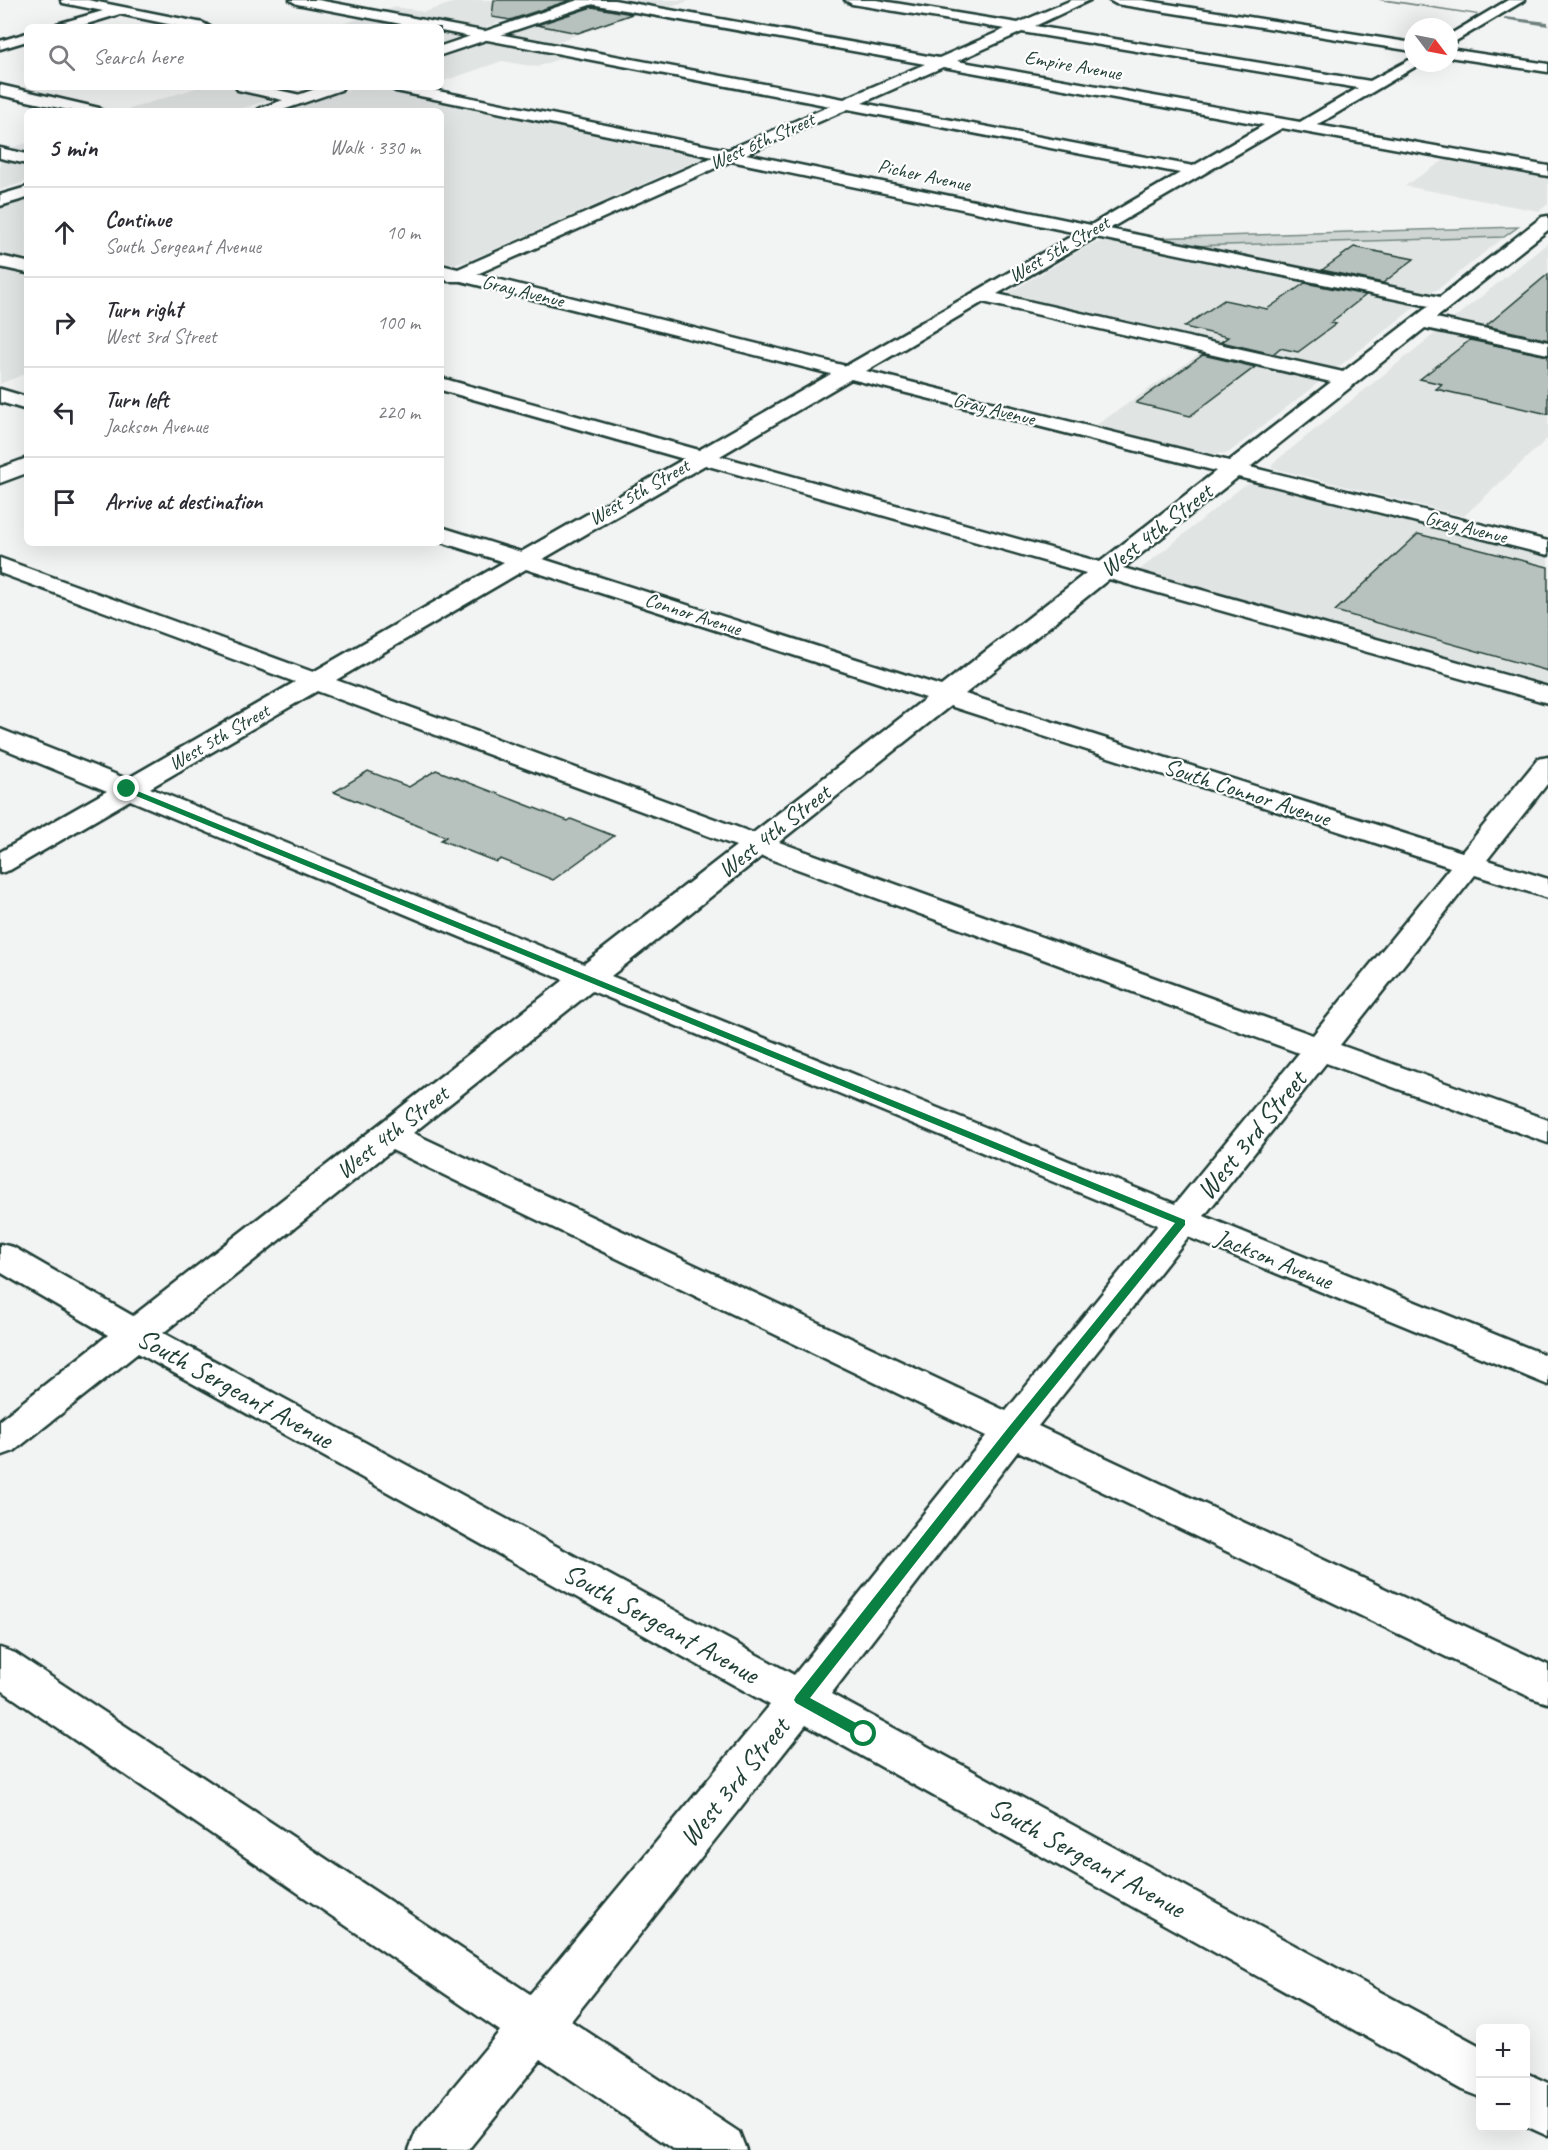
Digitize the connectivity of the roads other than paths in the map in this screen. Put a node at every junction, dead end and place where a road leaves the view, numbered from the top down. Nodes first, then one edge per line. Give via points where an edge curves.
1 (69, 0) edge
2 (297, 0) edge
3 (591, 0) edge
4 (852, 0) edge
5 (1083, 0) edge
6 (1116, 0) edge
7 (1518, 0) edge
8 (146, 3) dead end
9 (120, 10) junction
10 (72, 24) edge
11 (188, 24) edge
12 (424, 24) edge
13 (444, 28) edge
14 (1019, 28) junction
15 (0, 35) edge
16 (486, 36) junction
17 (1458, 36) edge
18 (24, 39) edge
19 (24, 39) edge
20 (0, 45) edge
21 (1404, 46) edge
22 (444, 50) edge
23 (1458, 54) edge
24 (942, 62) junction
25 (1404, 67) edge
26 (1548, 68) edge
27 (1372, 86) junction
28 (0, 90) edge
29 (257, 90) edge
30 (327, 90) edge
31 (411, 90) edge
32 (300, 99) junction
33 (846, 104) junction
34 (81, 108) edge
35 (274, 108) edge
36 (1279, 123) junction
37 (1302, 127) junction
38 (0, 153) edge
39 (728, 155) junction
40 (24, 158) edge
41 (1195, 171) junction
42 (1548, 171) edge
43 (24, 193) edge
44 (0, 201) edge
45 (1548, 221) edge
46 (1091, 231) junction
47 (0, 261) edge
48 (24, 267) edge
49 (447, 276) edge
50 (979, 296) junction
51 (1444, 303) junction
52 (1421, 321) junction
53 (1548, 348) edge
54 (848, 373) junction
55 (1347, 379) junction
56 (444, 385) edge
57 (0, 395) edge
58 (24, 403) edge
59 (700, 457) junction
60 (24, 466) edge
61 (1233, 469) junction
62 (0, 476) edge
63 (444, 535) edge
64 (1548, 548) edge
65 (522, 560) junction
66 (0, 564) edge
67 (1104, 571) junction
68 (315, 681) junction
69 (945, 695) junction
70 (1548, 695) edge
71 (0, 737) edge
72 (1548, 765) edge
73 (127, 789) junction
74 (757, 844) junction
75 (0, 864) edge
76 (1468, 864) junction
77 (1548, 889) edge
78 (586, 979) junction
79 (1320, 1049) junction
80 (1548, 1132) edge
81 (388, 1135) junction
82 (1182, 1222) junction
83 (0, 1256) edge
84 (135, 1334) junction
85 (1548, 1371) edge
86 (1012, 1431) junction
87 (0, 1441) edge
88 (0, 1666) edge
89 (1548, 1685) edge
90 (801, 1700) junction
91 (534, 2027) junction
92 (1476, 2071) edge
93 (1530, 2100) edge
94 (1548, 2111) edge
95 (435, 2150) edge
96 (720, 2150) edge

1 - 9 street
2 - 12 street
3 - 16 street
3 - 24 street, Empire Avenue
4 - 14 street
5 - 14 street, West 6th Street
6 - 21 street
7 - 17 street
8 - 9 street
9 - 10 street
9 - 11 street
13 - 16 street
14 - 24 street, West 6th Street
14 - 27 street
15 - 18 street
16 - 22 street
16 - 33 street
19 - 20 street
23 - 26 street
24 - 33 street, West 6th Street
24 - 36 street, Empire Avenue
25 - 27 street
27 - 37 street
28 - 34 street
29 - 32 street
30 - 32 street
31 - 39 street, Picher Avenue
32 - 35 street
33 - 39 street, West 6th Street
33 - 41 street
36 - 37 street, Empire Avenue
36 - 41 street, West 5th Street
37 - 42 street, Empire Avenue
38 - 40 street
39 - 46 street, Picher Avenue
39 - 49 street, West 6th Street
41 - 46 street, West 5th Street
43 - 44 street
45 - 51 street, West 4th Street
46 - 50 street, West 5th Street
46 - 51 street, Picher Avenue
47 - 48 street
49 - 54 street, Gray Avenue
50 - 54 street, West 5th Street
50 - 55 street
51 - 52 street, West 4th Street
52 - 53 street
52 - 55 street, West 4th Street
54 - 59 street, West 5th Street
54 - 61 street, Gray Avenue
55 - 61 street, West 4th Street
56 - 59 street
57 - 58 street
59 - 65 street, West 5th Street
59 - 67 street
60 - 62 street
61 - 64 street, Gray Avenue
61 - 67 street, West 4th Street
63 - 65 street, Connor Avenue
65 - 68 street, West 5th Street
65 - 69 street, Connor Avenue
66 - 68 street
67 - 69 street, West 4th Street
67 - 70 street
68 - 73 street, West 5th Street
68 - 74 street
69 - 74 street, West 4th Street
69 - 76 street, South Connor Avenue
71 - 73 street, Jackson Avenue
72 - 76 street, West 3rd Street
73 - 75 street, West 5th Street
73 - 78 street, Jackson Avenue
74 - 78 street, West 4th Street
74 - 79 street
76 - 77 street, South Connor Avenue
76 - 79 street, West 3rd Street
78 - 81 street, West 4th Street
78 - 82 street, Jackson Avenue
79 - 80 street
79 - 82 street, West 3rd Street
81 - 84 street, West 4th Street
81 - 86 street
82 - 85 street, Jackson Avenue
82 - 86 street, West 3rd Street
83 - 84 street, South Sergeant Avenue
84 - 87 street, West 4th Street
84 - 90 street, South Sergeant Avenue
86 - 89 street
86 - 90 street, West 3rd Street
88 - 91 street
90 - 91 street, West 3rd Street
90 - 92 street, South Sergeant Avenue
91 - 95 street, West 3rd Street
91 - 96 street
93 - 94 street

